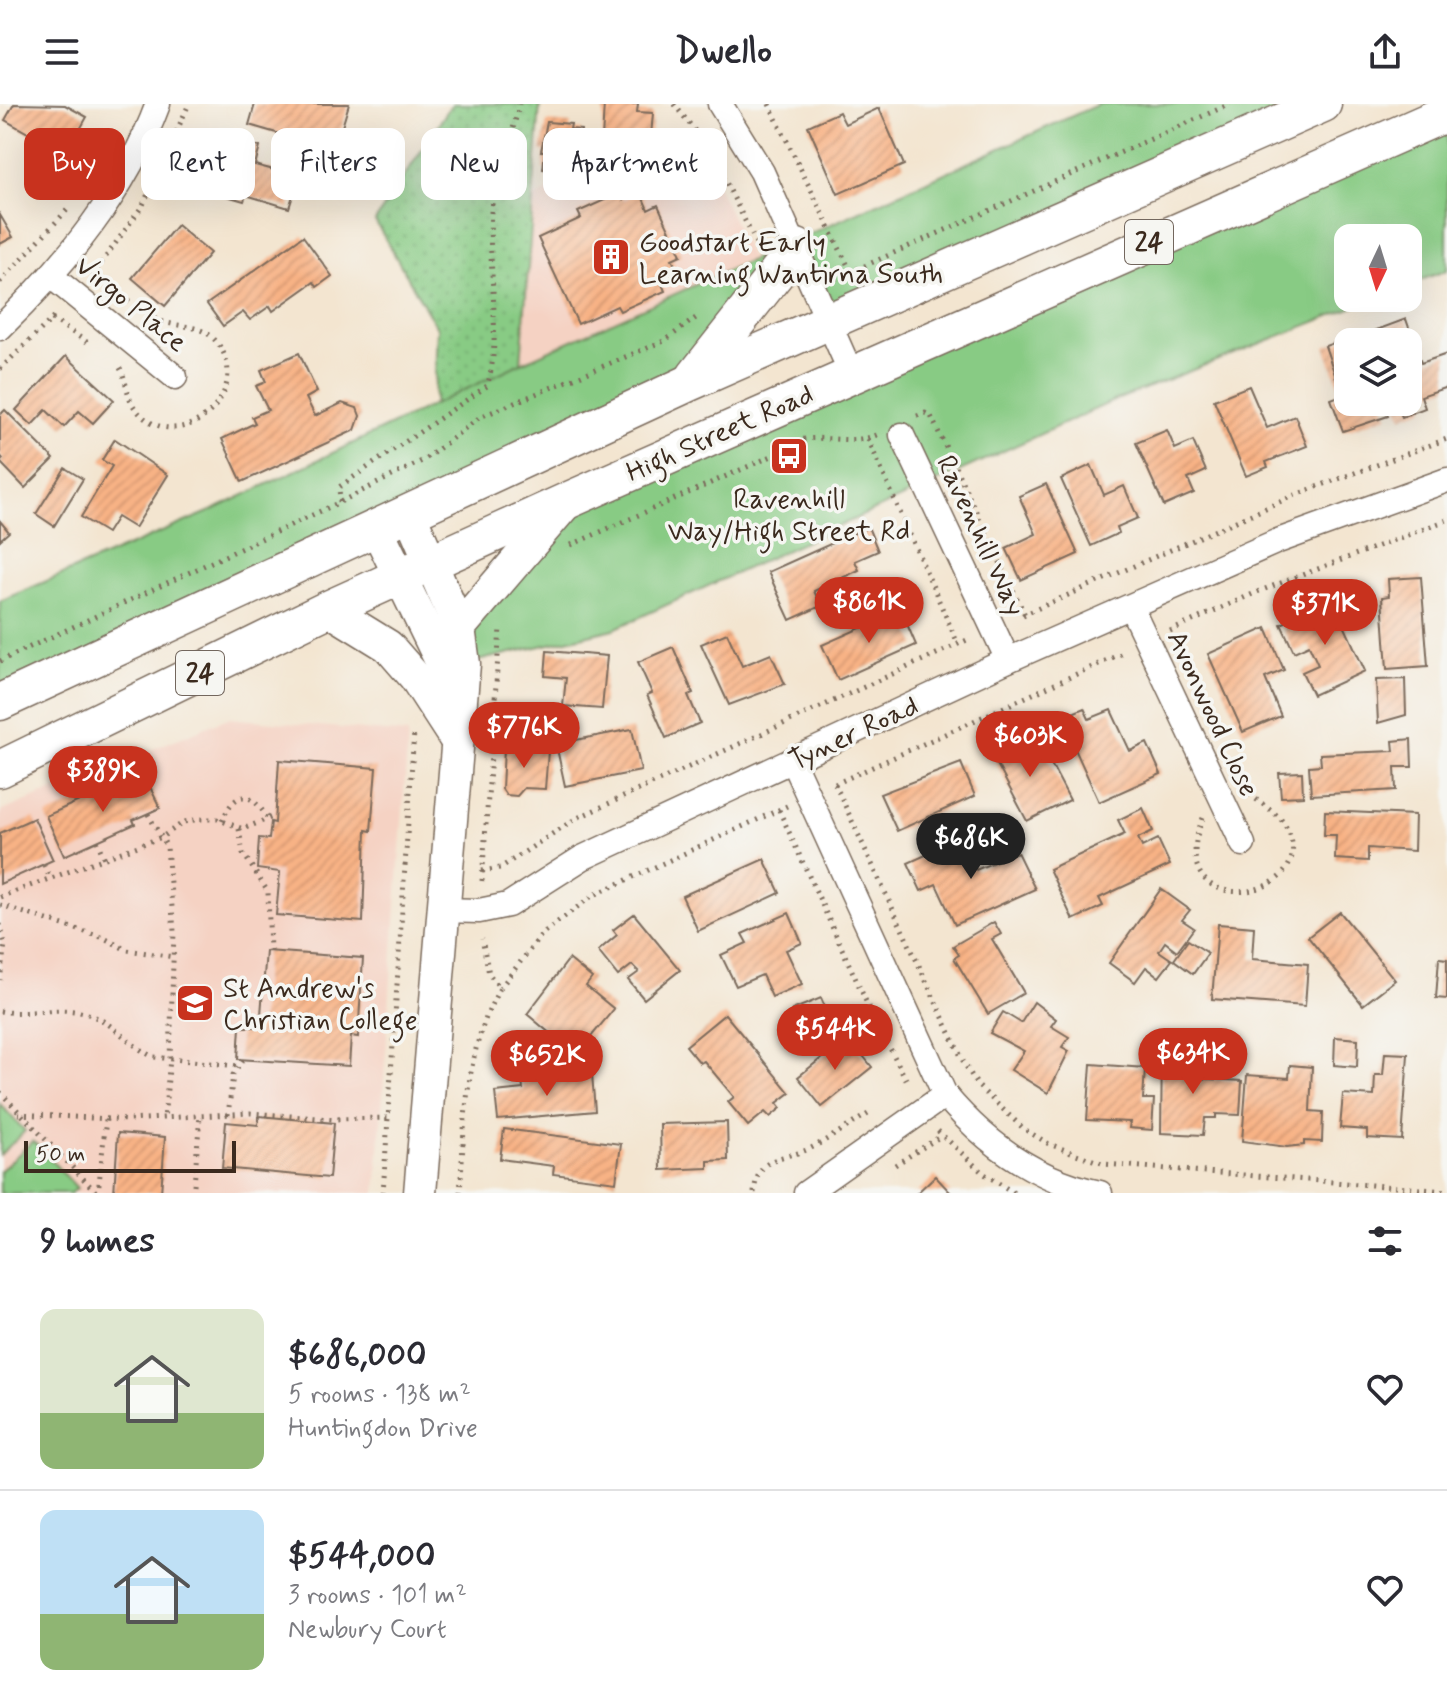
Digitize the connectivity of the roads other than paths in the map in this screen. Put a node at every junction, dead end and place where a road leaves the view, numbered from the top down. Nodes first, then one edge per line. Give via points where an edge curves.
1 (158, 104) edge
2 (720, 104) edge
3 (1323, 104) edge
4 (1447, 113) edge
5 (797, 247) junction
6 (51, 276) junction
7 (830, 323) junction
8 (0, 328) edge
9 (851, 373) junction
10 (175, 377) dead end
11 (689, 383) junction
12 (897, 429) road end
13 (1447, 480) edge
14 (569, 500) junction
15 (409, 512) junction
16 (376, 527) junction
17 (416, 570) junction
18 (1131, 607) junction
19 (328, 609) junction
20 (459, 628) junction
21 (1008, 660) junction
22 (460, 700) junction
23 (0, 702) edge
24 (456, 740) junction
25 (792, 760) junction
26 (0, 769) edge
27 (1243, 844) dead end
28 (441, 910) junction
29 (945, 1095) junction
30 (420, 1193) edge
31 (806, 1193) edge
32 (1100, 1193) edge

1 - 6 street via 117,191
2 - 5 street via 750,147
3 - 7 main road, High Street Road / 24
4 - 9 main road, High Street Road / 24
5 - 7 street
5 - 11 main road
6 - 8 street
6 - 10 street, Virgo Place
7 - 9 street
7 - 11 main road, High Street Road / 24
9 - 14 main road, High Street Road / 24
11 - 15 main road, High Street Road / 24
12 - 21 street, Ravenhill Way
13 - 18 street, Tyner Road via 1292,535
14 - 17 main road, High Street Road / 24
14 - 20 main road
15 - 16 main road, High Street Road / 24
15 - 17 main road
16 - 17 main road
16 - 23 main road, High Street Road / 24
17 - 19 main road, High Street Road / 24
17 - 20 main road
17 - 22 main road
18 - 21 street, Tyner Road
18 - 27 street, Avonwood Close
19 - 24 main road via 388,646
19 - 26 main road, High Street Road / 24
20 - 22 main road via 464,664
21 - 25 street, Tyner Road
22 - 24 main road
24 - 28 main road
25 - 28 street, Tyner Road via 582,858 508,905
25 - 29 street
28 - 30 main road
29 - 31 street
29 - 32 street via 980,1134 1023,1164

